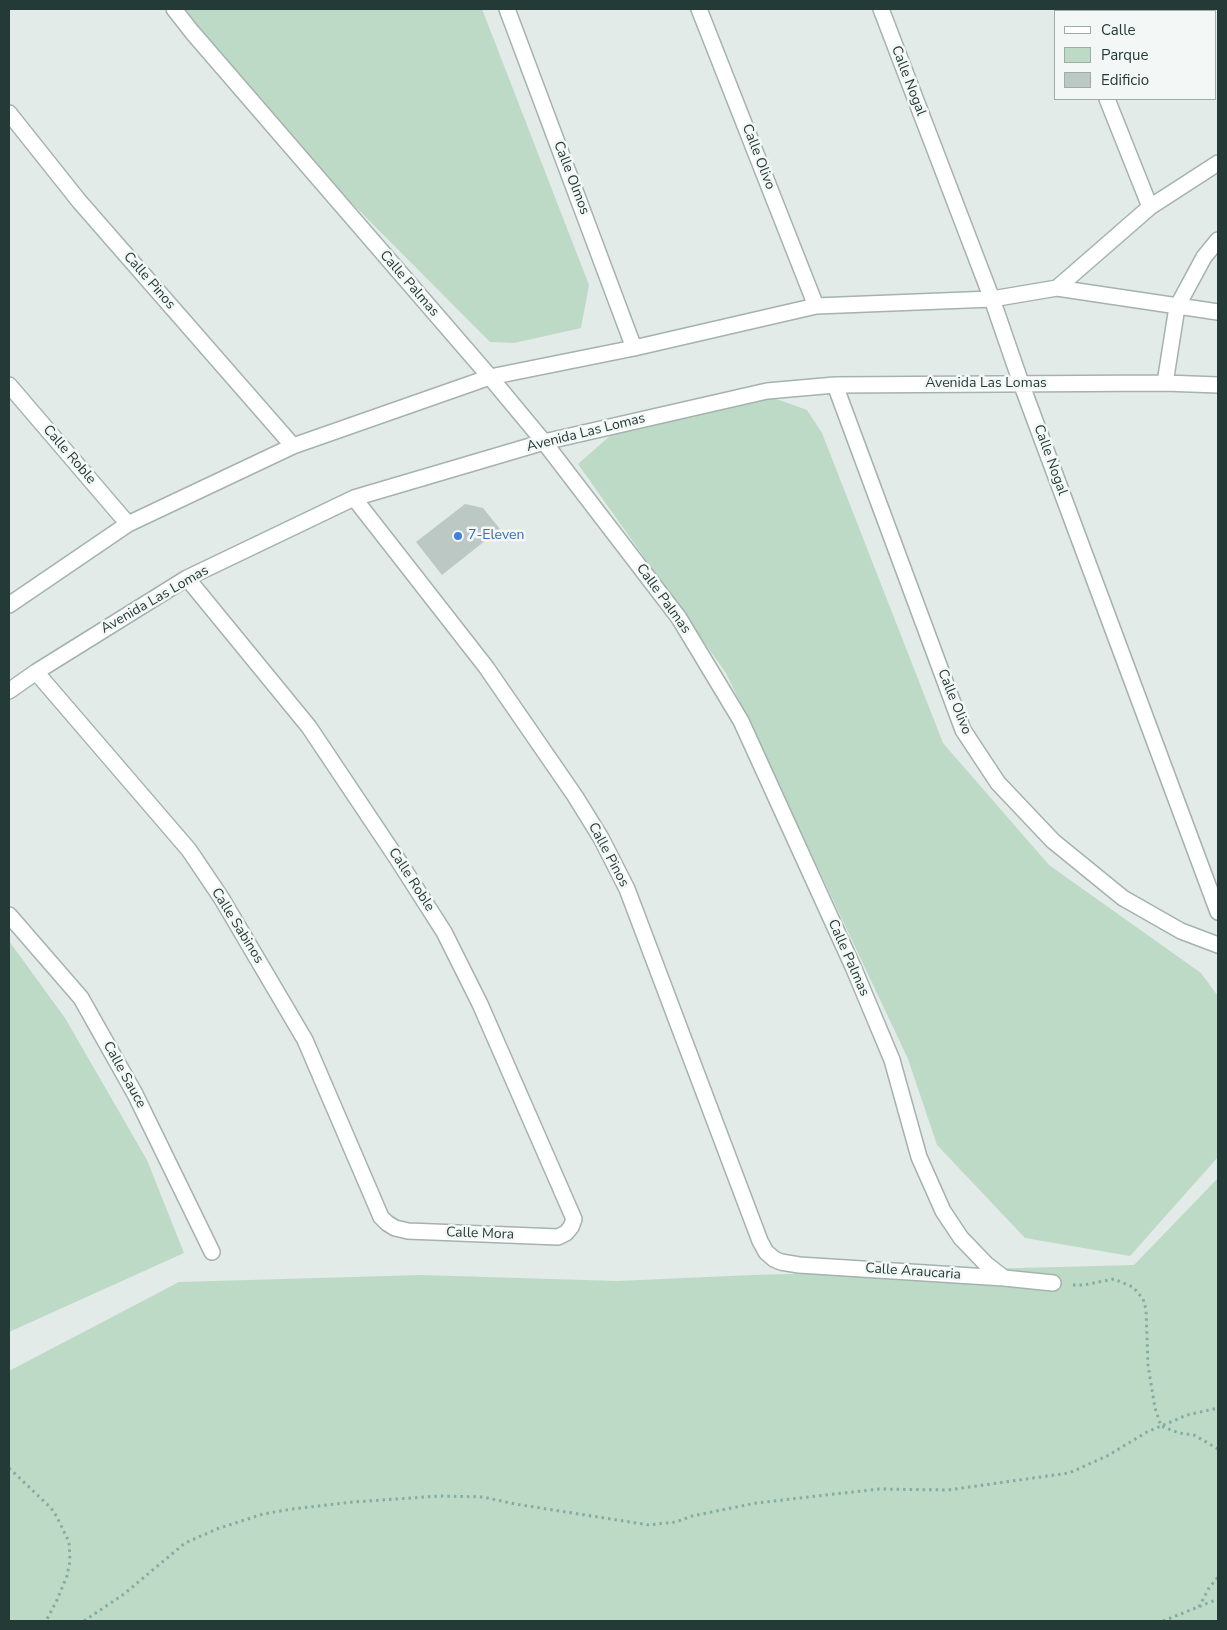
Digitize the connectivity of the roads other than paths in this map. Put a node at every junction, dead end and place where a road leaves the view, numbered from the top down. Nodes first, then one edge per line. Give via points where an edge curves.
1 (174, 9) edge
2 (507, 9) edge
3 (699, 9) edge
4 (881, 9) edge
5 (1107, 100) edge
6 (9, 114) edge
7 (1218, 163) edge
8 (1150, 207) junction
9 (1218, 240) edge
10 (1057, 288) junction
11 (992, 299) junction
12 (816, 306) junction
13 (1177, 307) junction
14 (1218, 312) edge
15 (634, 348) junction
16 (490, 377) junction
17 (1021, 383) junction
18 (1165, 383) junction
19 (9, 385) edge
20 (835, 385) junction
21 (1218, 385) edge
22 (544, 442) junction
23 (293, 446) junction
24 (354, 498) junction
25 (128, 524) junction
26 (187, 578) junction
27 (9, 604) edge
28 (36, 672) junction
29 (9, 691) edge
30 (1218, 912) edge
31 (9, 915) edge
32 (1218, 945) edge
33 (381, 1217) joint
34 (574, 1219) joint
35 (212, 1252) dead end
36 (774, 1259) joint
37 (1004, 1278) junction
38 (1052, 1283) road end

1 - 16 street, Calle Palmas
2 - 15 street, Calle Olmos
3 - 12 street, Calle Olivo
4 - 11 street, Calle Nogal
5 - 8 street
6 - 23 street, Calle Pinos via 79,201
7 - 8 street
8 - 10 street
9 - 13 street via 1204,256
10 - 11 street
10 - 13 street
11 - 12 street
11 - 17 street, Calle Nogal
12 - 15 street
13 - 14 street
13 - 18 street
15 - 16 street
16 - 22 street, Calle Palmas
16 - 23 street
17 - 18 street, Avenida Las Lomas
17 - 20 street, Avenida Las Lomas
17 - 30 street, Calle Nogal
18 - 21 street, Avenida Las Lomas
19 - 25 street, Calle Roble
20 - 22 street, Avenida Las Lomas via 767,391
20 - 32 street, Calle Olivo via 964,730 998,783 1052,842 1123,898 1181,931
22 - 24 street, Avenida Las Lomas
22 - 37 street, Calle Palmas via 679,618 741,721 892,1060 930,1185 961,1238
23 - 25 street
24 - 26 street, Avenida Las Lomas
24 - 36 street, Calle Pinos via 486,668 601,838 627,890 760,1241
25 - 27 street
26 - 28 street, Avenida Las Lomas
26 - 34 street, Calle Roble via 309,727 444,932 480,1004
28 - 29 street, Avenida Las Lomas
28 - 33 street, Calle Sabinos via 189,850 222,899 305,1040
31 - 35 street, Calle Sauce via 82,998 135,1094
33 - 34 street, Calle Mora via 395,1228 408,1231 558,1237 571,1227
36 - 37 street, Calle Araucaria via 799,1265
37 - 38 street, Calle Araucaria

